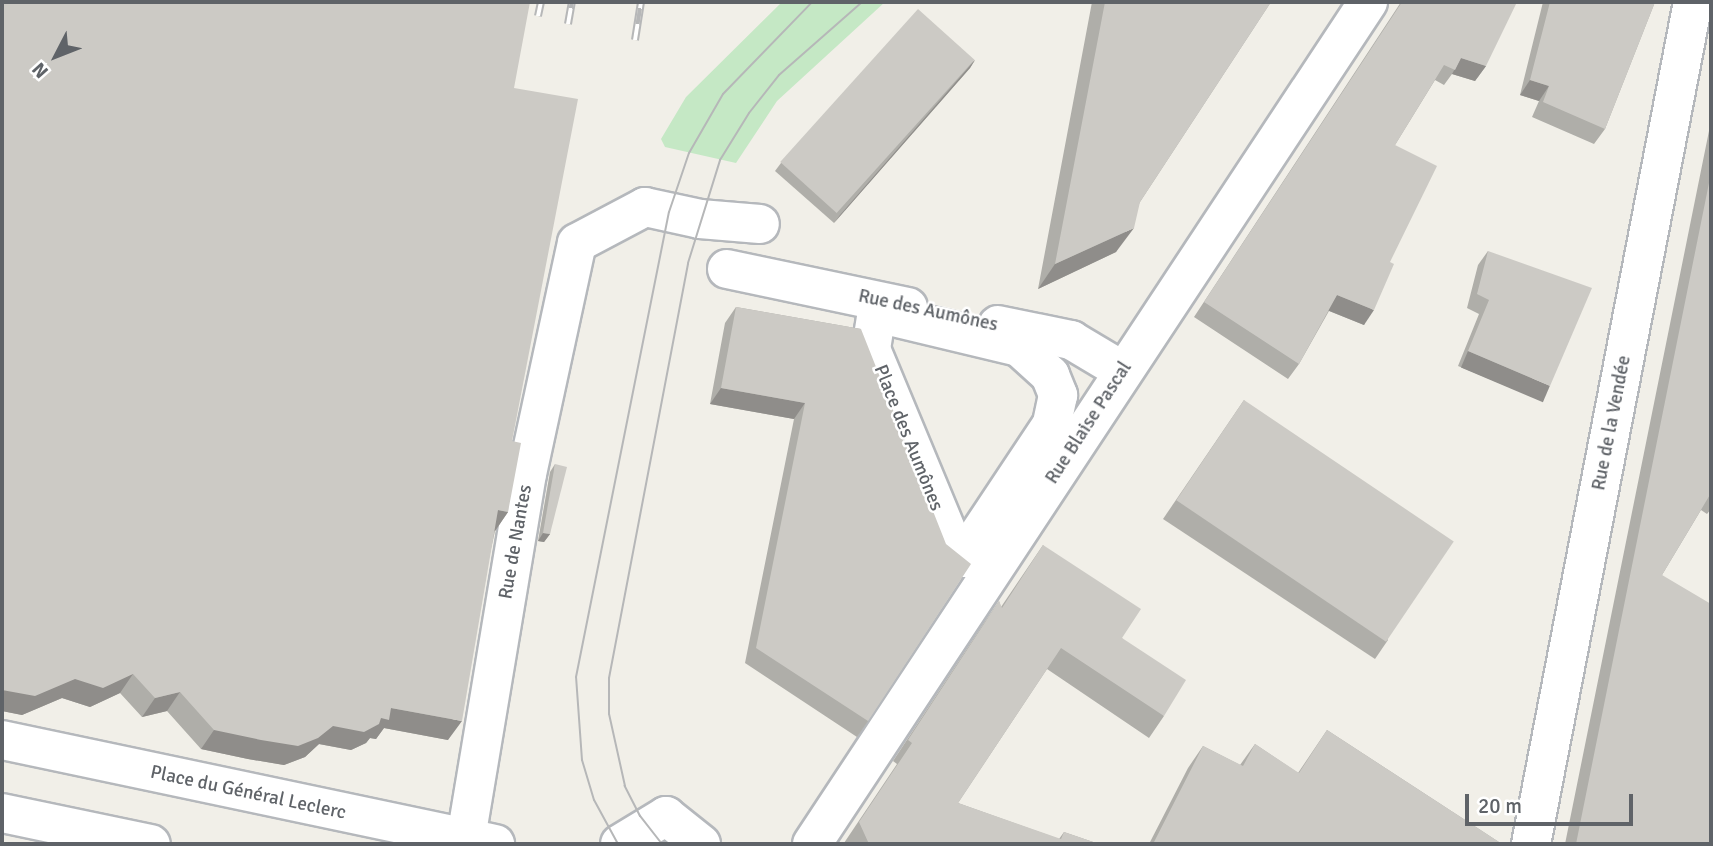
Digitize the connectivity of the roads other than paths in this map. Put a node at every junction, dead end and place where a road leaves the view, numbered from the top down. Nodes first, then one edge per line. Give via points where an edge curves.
1 (1368, 2) edge
2 (1693, 2) edge
3 (760, 224) dead end
4 (743, 273) dead end
5 (1122, 371) junction
6 (955, 551) joint
7 (2, 740) edge
8 (2, 813) edge
9 (475, 843) edge
10 (151, 844) edge
11 (620, 844) edge
12 (701, 844) edge
13 (812, 844) edge
14 (1531, 844) edge

1 - 5 street, Rue Blaise Pascal
2 - 14 street, Rue de la Vendée
3 - 9 street, Rue de Nantes via 700,219 645,207 577,243 527,474
4 - 5 street, Rue des Aumônes via 1071,340
5 - 13 street, Rue Blaise Pascal
6 - 6 street, Place des Aumônes via 871,349 877,313 1019,347 1043,367 1058,395 1045,436 964,558
7 - 9 street, Place du Général Leclerc
8 - 10 street
11 - 12 street via 666,816

